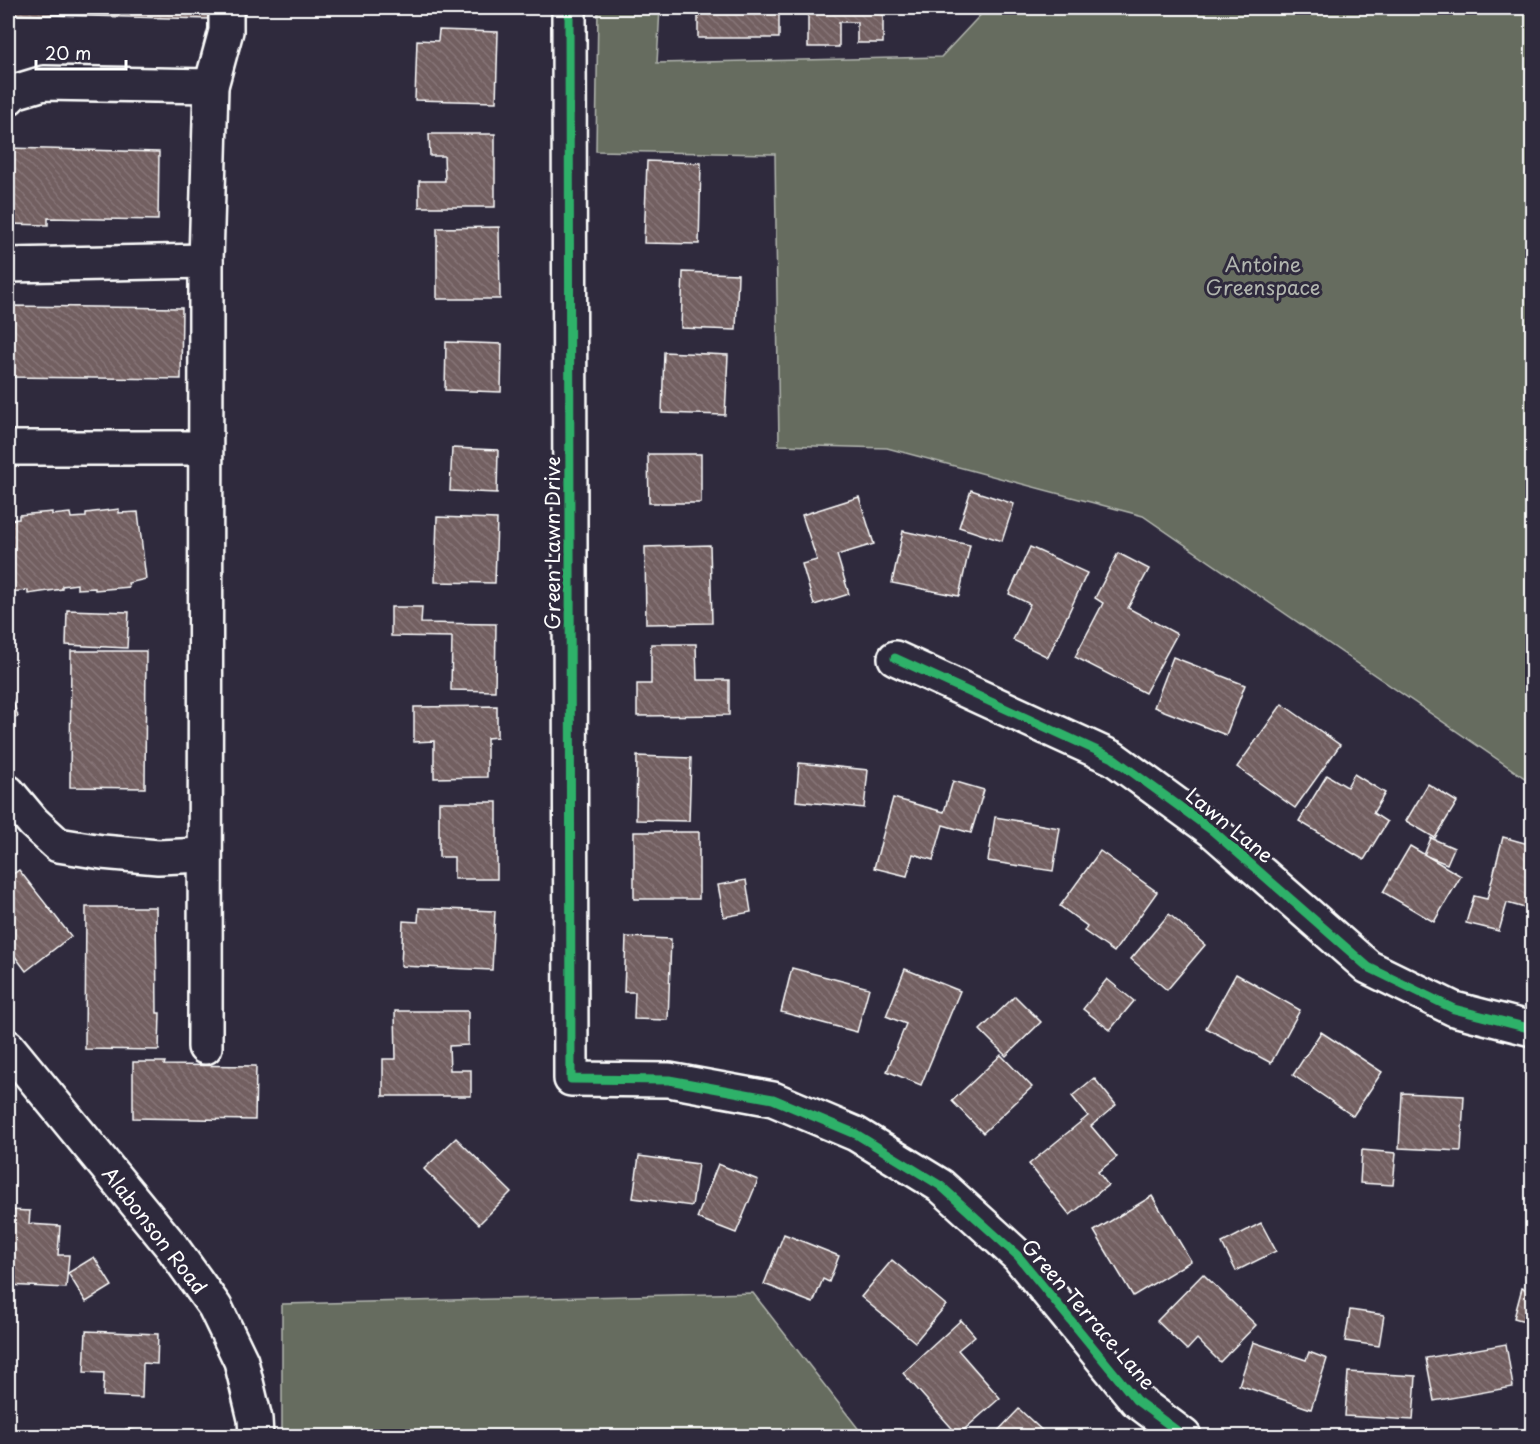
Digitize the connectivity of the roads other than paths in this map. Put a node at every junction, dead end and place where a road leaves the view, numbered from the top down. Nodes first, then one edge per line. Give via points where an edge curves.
1 (226, 8) edge
2 (569, 8) edge
3 (211, 86) junction
4 (8, 98) edge
5 (206, 261) junction
6 (8, 265) edge
7 (8, 448) edge
8 (205, 448) junction
9 (895, 658) dead end
10 (8, 792) edge
11 (204, 855) junction
12 (1533, 1029) edge
13 (8, 1047) edge
14 (205, 1047) dead end
15 (572, 1079) joint
16 (256, 1437) edge
17 (1184, 1437) edge

1 - 3 street via 226,31
2 - 15 street, Green Lawn Drive
3 - 4 street via 44,83 14,92
3 - 5 street
5 - 6 street
5 - 8 street
7 - 8 street
8 - 11 street
9 - 12 street, Lawn Lane via 1113,758 1213,831 1368,967 1454,1009
10 - 11 street via 57,845 158,857
11 - 14 street
13 - 16 street, Alabonson Road via 172,1247 215,1307 241,1361
15 - 17 street, Green Terrace Lane via 669,1080 772,1099 856,1134 941,1186 1018,1256 1136,1400

